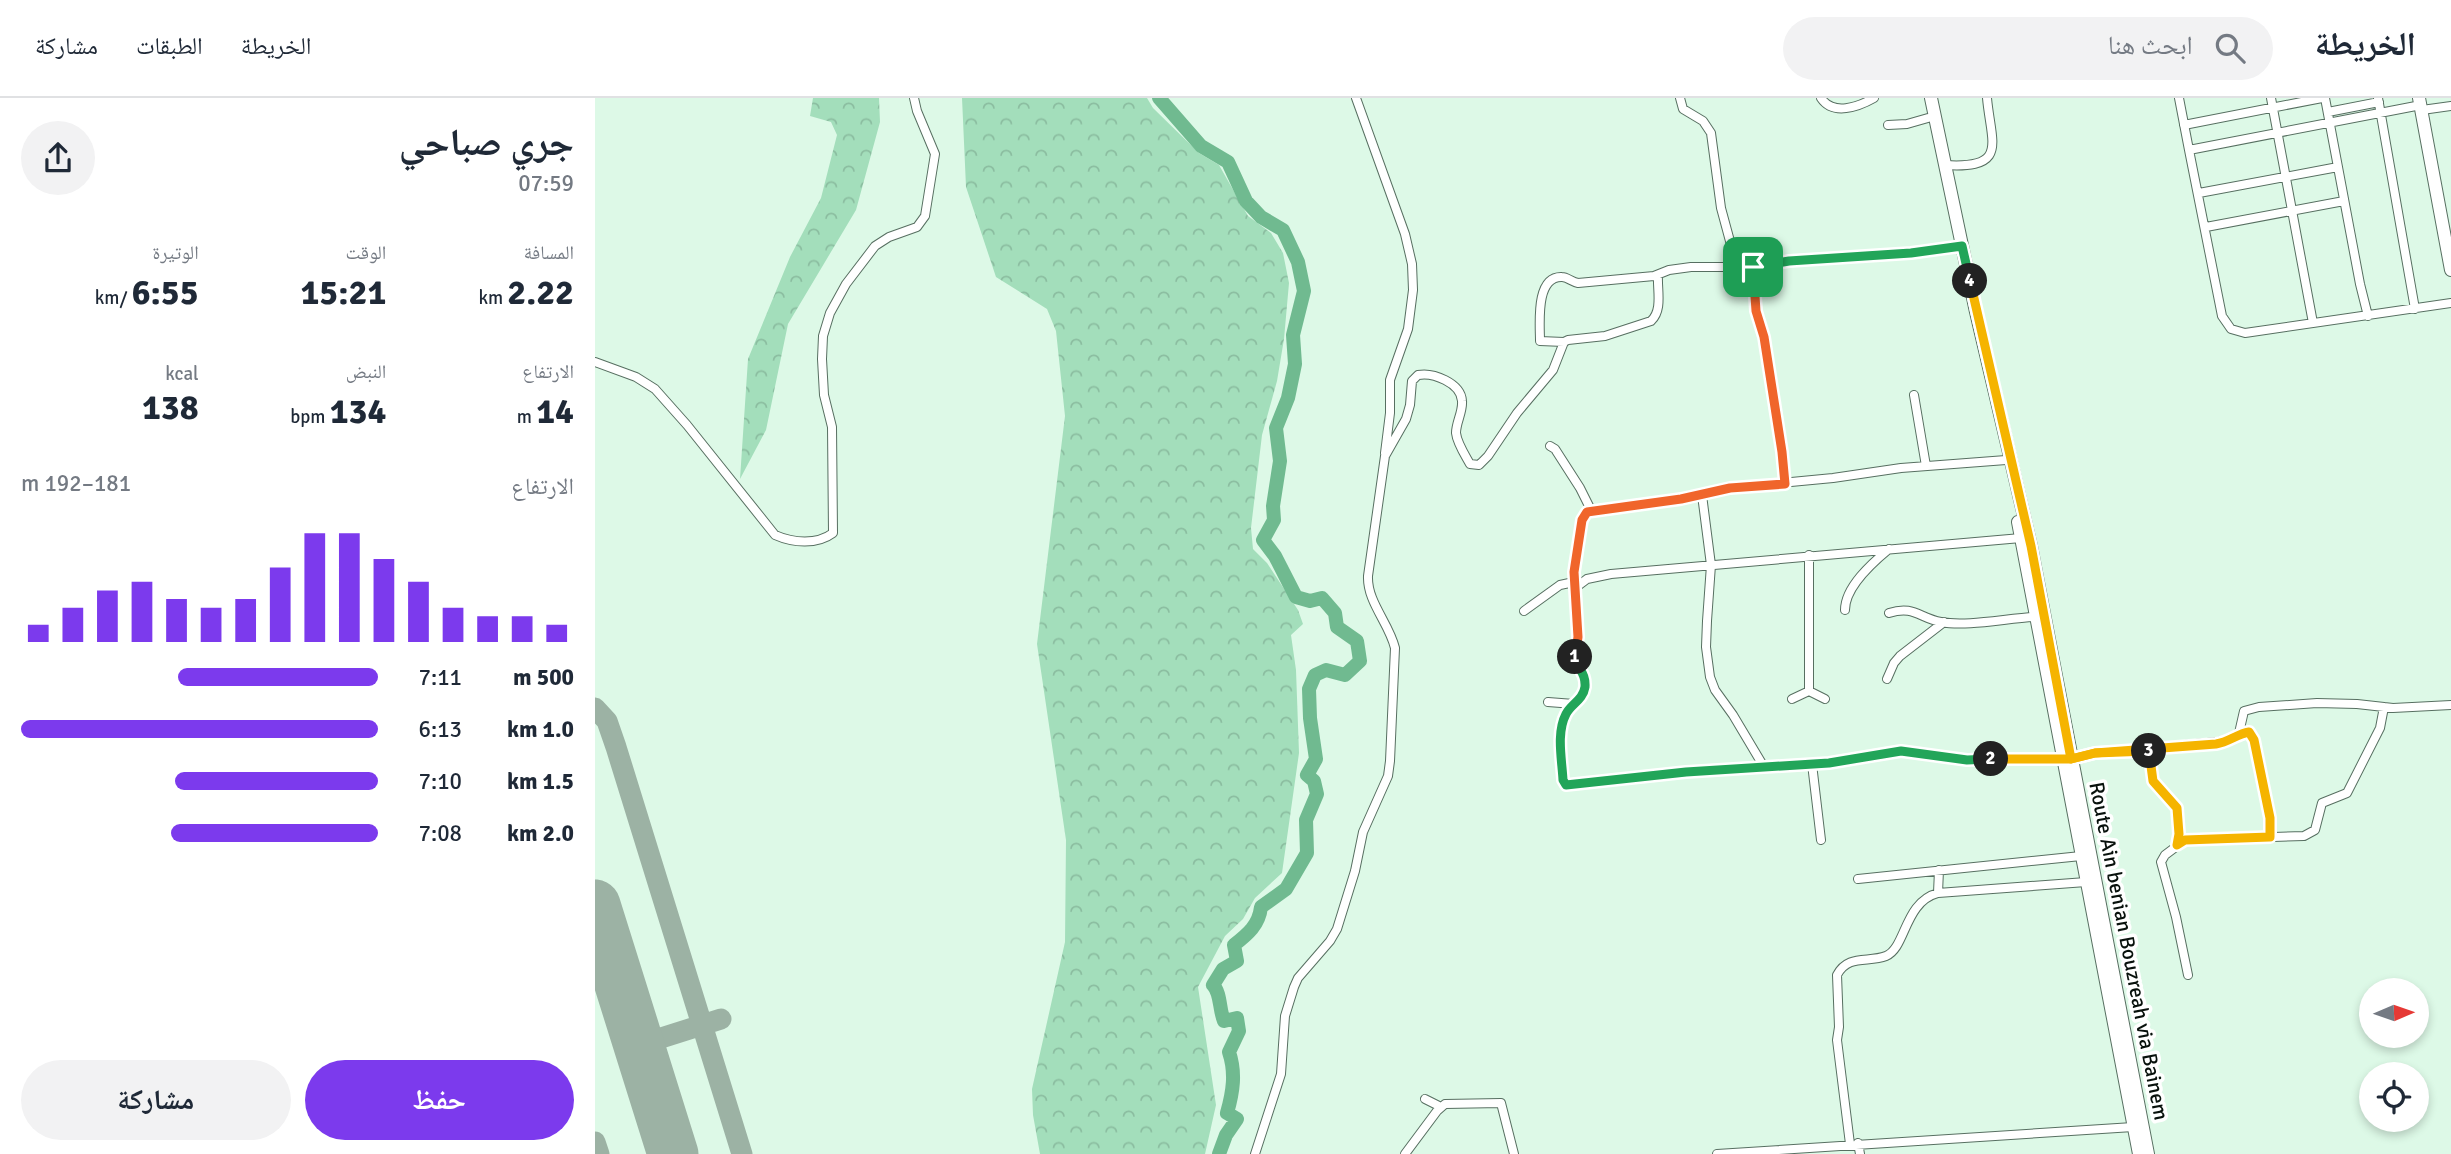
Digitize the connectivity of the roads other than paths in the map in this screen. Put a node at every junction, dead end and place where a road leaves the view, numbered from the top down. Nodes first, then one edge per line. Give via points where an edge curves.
1 (914, 98) edge
2 (1356, 98) edge
3 (1680, 98) edge
4 (1821, 98) edge
5 (1874, 98) edge
6 (1924, 98) edge
7 (1931, 98) edge
8 (1987, 98) edge
9 (2179, 98) edge
10 (2324, 98) edge
11 (2379, 100) edge
12 (2272, 102) edge
13 (2420, 105) edge
14 (2451, 106) edge
15 (2328, 112) junction
16 (2381, 113) junction
17 (1928, 118) junction
18 (2330, 123) junction
19 (1888, 125) dead end
20 (2184, 125) junction
21 (2277, 133) junction
22 (2189, 150) junction
23 (1945, 165) junction
24 (2338, 167) junction
25 (2285, 176) junction
26 (2199, 193) junction
27 (2344, 201) junction
28 (2292, 211) junction
29 (2206, 227) junction
30 (1958, 247) junction
31 (1737, 267) junction
32 (1753, 267) junction
33 (2451, 270) edge
34 (1658, 275) junction
35 (2451, 303) edge
36 (2415, 309) junction
37 (2368, 316) junction
38 (2313, 323) junction
39 (1565, 342) junction
40 (595, 362) edge
41 (1914, 395) dead end
42 (1550, 446) dead end
43 (1385, 456) junction
44 (2006, 460) junction
45 (1926, 466) junction
46 (1785, 484) junction
47 (1702, 495) junction
48 (1591, 510) junction
49 (2021, 538) junction
50 (1889, 549) junction
51 (1809, 555) junction
52 (1711, 565) junction
53 (1575, 585) junction
54 (1845, 610) dead end
55 (1524, 611) dead end
56 (1889, 613) dead end
57 (2035, 617) junction
58 (1944, 622) junction
59 (1887, 680) dead end
60 (1809, 691) junction
61 (1792, 699) dead end
62 (1825, 699) dead end
63 (1548, 702) dead end
64 (1574, 704) junction
65 (2451, 705) edge
66 (2384, 707) junction
67 (2239, 733) junction
68 (2149, 749) junction
69 (2067, 759) junction
70 (1812, 764) junction
71 (1764, 767) junction
72 (2270, 837) junction
73 (1821, 840) dead end
74 (2177, 845) junction
75 (2081, 856) junction
76 (1939, 870) junction
77 (1858, 878) dead end
78 (2086, 882) junction
79 (1938, 894) junction
80 (2187, 975) dead end
81 (1425, 1098) dead end
82 (1441, 1107) junction
83 (2133, 1127) junction
84 (1854, 1144) junction
85 (1255, 1154) edge
86 (1405, 1154) edge
87 (1514, 1154) edge
88 (1717, 1154) edge
89 (1860, 1154) edge
90 (2139, 1154) edge
91 (2148, 1154) edge

1 - 40 street via 935,154 925,216 917,226 875,246 829,313 823,336 824,395 832,427 833,533 824,540 789,541 775,535 655,389
2 - 43 street via 1412,264 1408,329 1390,380
3 - 31 street via 1683,108 1703,121 1710,133
4 - 5 street via 1830,107 1842,109
6 - 17 main road, Route Ain benian Bouzreah via Bainem
7 - 23 main road, Route Ain benian Bouzreah via Bainem
8 - 23 street via 1991,154 1972,165
9 - 20 street
10 - 12 street
10 - 15 street
11 - 15 street
11 - 16 street
12 - 20 street
12 - 21 street
13 - 14 street
13 - 16 street
13 - 33 main road
15 - 18 street
16 - 18 street
16 - 36 street
17 - 19 street
17 - 30 main road, Route Ain benian Bouzreah via Bainem
18 - 21 street
18 - 24 street
20 - 22 street
21 - 22 street
21 - 25 street
22 - 26 street
23 - 30 main road, Route Ain benian Bouzreah via Bainem
24 - 25 street
24 - 27 street
25 - 26 street
25 - 28 street
26 - 29 street
27 - 28 street
27 - 37 street
28 - 29 street
28 - 38 street
29 - 38 street via 2222,316 2231,329 2245,332
30 - 32 street
30 - 44 main road, Route Ain benian Bouzreah via Bainem
30 - 69 main road, Route Ain benian Bouzreah via Bainem via 2031,546
31 - 32 street
31 - 34 street via 1691,267
32 - 46 street
34 - 39 street via 1658,312 1651,321 1605,336
34 - 39 street via 1578,283 1559,277 1546,284 1541,296 1540,341
35 - 36 street
36 - 37 street
37 - 38 street
39 - 43 street via 1553,370 1479,465 1470,464 1456,435 1462,402 1459,392 1440,378 1424,374 1412,381 1409,412
41 - 45 street
42 - 48 street
43 - 85 street via 1368,583 1395,648 1389,769 1363,832 1337,929 1298,978 1291,994 1281,1074
44 - 45 street
44 - 49 main road, Route Ain benian Bouzreah via Bainem
45 - 46 street
46 - 47 street
47 - 48 street
47 - 52 street
48 - 53 street via 1582,520
49 - 50 street
49 - 57 main road, Route Ain benian Bouzreah via Bainem
50 - 51 street
50 - 54 street via 1850,592
51 - 52 street
51 - 60 street
52 - 53 street via 1604,575
52 - 71 street via 1706,621 1710,677
53 - 55 street via 1560,585
53 - 64 street via 1575,661 1583,671 1585,687
56 - 58 street via 1909,610
57 - 58 street
57 - 69 main road, Route Ain benian Bouzreah via Bainem
58 - 59 street via 1900,656
60 - 61 street
60 - 62 street
63 - 64 street
64 - 71 street via 1567,710 1561,731 1566,785
65 - 66 street
66 - 67 street via 2317,703 2248,709 2242,714
66 - 72 street via 2380,728 2347,793 2322,803 2315,830 2304,836
67 - 68 street via 2216,744
67 - 72 street via 2249,732 2254,740
68 - 69 street
68 - 74 street via 2153,781 2177,808
69 - 70 street via 1967,760 1901,751
69 - 75 main road, Route Ain benian Bouzreah via Bainem
69 - 91 main road, Route Ain benian Bouzreah via Bainem
70 - 71 street
70 - 73 street
72 - 74 street via 2185,840
74 - 80 street via 2161,862
75 - 76 street
75 - 78 main road, Route Ain benian Bouzreah via Bainem
76 - 77 street
76 - 79 street
78 - 79 street
78 - 83 main road, Route Ain benian Bouzreah via Bainem
79 - 84 street via 1923,899 1890,954 1851,961 1836,975 1836,1040
81 - 82 street
82 - 86 street
82 - 87 street via 1501,1103
83 - 84 street
83 - 90 main road, Route Ain benian Bouzreah via Bainem
84 - 88 street
84 - 89 street

